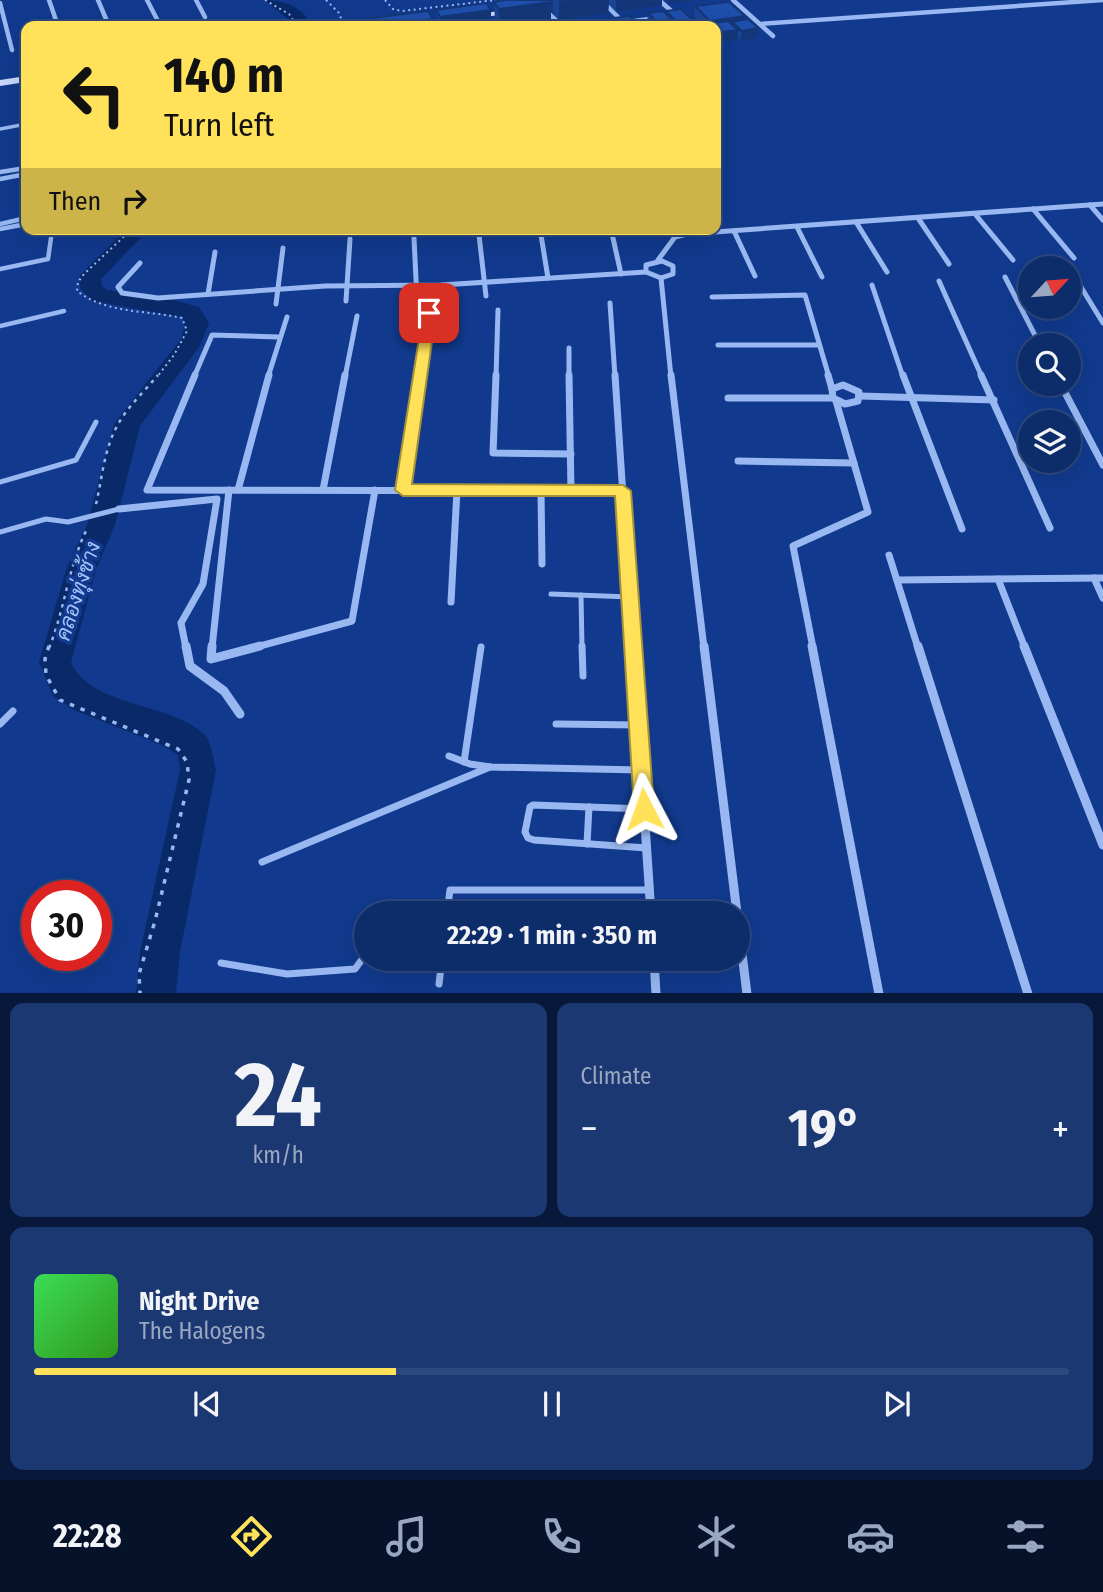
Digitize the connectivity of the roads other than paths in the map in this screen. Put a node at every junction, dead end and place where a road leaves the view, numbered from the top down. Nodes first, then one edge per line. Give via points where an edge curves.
1 (50, 0) edge
2 (98, 0) edge
3 (147, 0) edge
4 (196, 0) edge
5 (601, 0) edge
6 (659, 0) edge
7 (733, 0) edge
8 (1103, 0) edge
9 (1086, 1) edge
10 (0, 3) edge
11 (555, 5) dead end
12 (739, 6) junction
13 (542, 7) junction
14 (725, 8) edge
15 (530, 9) edge
16 (519, 10) edge
17 (685, 14) edge
18 (485, 15) junction
19 (676, 15) junction
20 (205, 17) dead end
21 (56, 21) edge
22 (107, 21) edge
23 (158, 21) edge
24 (452, 21) edge
25 (490, 21) edge
26 (557, 21) edge
27 (622, 21) edge
28 (635, 21) edge
29 (760, 24) junction
30 (773, 36) dead end
31 (12, 50) dead end
32 (21, 80) edge
33 (0, 83) edge
34 (21, 125) edge
35 (0, 129) edge
36 (21, 168) edge
37 (0, 172) edge
38 (21, 175) edge
39 (0, 179) edge
40 (1103, 204) edge
41 (1090, 205) junction
42 (1033, 209) junction
43 (975, 214) junction
44 (918, 218) junction
45 (21, 219) edge
46 (1103, 220) edge
47 (856, 222) junction
48 (0, 223) edge
49 (21, 225) edge
50 (797, 227) junction
51 (0, 229) edge
52 (734, 231) junction
53 (721, 232) edge
54 (479, 235) dead end
55 (541, 235) edge
56 (612, 235) edge
57 (683, 235) edge
58 (51, 238) dead end
59 (414, 238) dead end
60 (350, 239) dead end
61 (283, 248) dead end
62 (215, 253) dead end
63 (1072, 256) edge
64 (658, 260) junction
65 (1013, 260) dead end
66 (140, 263) dead end
67 (949, 264) dead end
68 (0, 269) edge
69 (646, 272) junction
70 (887, 272) dead end
71 (621, 274) junction
72 (755, 276) dead end
73 (822, 277) dead end
74 (1005, 277) dead end
75 (548, 278) junction
76 (661, 278) junction
77 (939, 281) dead end
78 (484, 282) junction
79 (346, 285) junction
80 (416, 285) junction
81 (872, 285) dead end
82 (278, 288) junction
83 (1082, 289) edge
84 (208, 294) junction
85 (486, 296) dead end
86 (712, 297) dead end
87 (417, 299) dead end
88 (346, 301) dead end
89 (610, 303) dead end
90 (276, 304) dead end
91 (498, 310) dead end
92 (64, 312) dead end
93 (429, 313) dead end
94 (357, 316) dead end
95 (287, 317) dead end
96 (1103, 323) edge
97 (0, 326) edge
98 (1034, 333) edge
99 (279, 337) junction
100 (718, 345) dead end
101 (818, 345) junction
102 (569, 348) dead end
103 (832, 389) junction
104 (860, 396) junction
105 (1067, 396) edge
106 (910, 397) junction
107 (728, 398) dead end
108 (835, 399) junction
109 (994, 400) junction
110 (96, 422) dead end
111 (571, 454) junction
112 (738, 461) dead end
113 (854, 463) junction
114 (1103, 465) edge
115 (0, 482) edge
116 (233, 490) junction
117 (323, 490) junction
118 (375, 490) junction
119 (403, 490) junction
120 (457, 491) junction
121 (541, 491) junction
122 (571, 491) junction
123 (623, 491) junction
124 (119, 509) joint
125 (1050, 528) dead end
126 (962, 529) dead end
127 (0, 532) edge
128 (889, 555) dead end
129 (542, 564) dead end
130 (1098, 578) edge
131 (998, 579) junction
132 (897, 580) junction
133 (551, 594) dead end
134 (581, 595) junction
135 (630, 597) junction
136 (1103, 598) edge
137 (450, 602) dead end
138 (481, 647) dead end
139 (583, 676) dead end
140 (13, 711) dead end
141 (240, 714) dead end
142 (0, 724) edge
143 (556, 724) dead end
144 (638, 725) junction
145 (449, 756) dead end
146 (464, 762) junction
147 (489, 767) junction
148 (641, 770) junction
149 (589, 807) junction
150 (644, 809) junction
151 (587, 844) junction
152 (1103, 845) edge
153 (647, 848) junction
154 (262, 862) dead end
155 (649, 890) junction
156 (449, 901) edge
157 (650, 901) edge
158 (221, 963) dead end
159 (354, 969) edge
160 (441, 971) edge
161 (655, 971) edge
162 (439, 984) dead end
163 (656, 993) edge
164 (747, 993) edge
165 (879, 993) edge
166 (1028, 993) edge

1 - 21 street
2 - 22 street
3 - 23 street
4 - 20 street
5 - 27 street
6 - 19 street
7 - 12 street
8 - 9 street
9 - 29 street
10 - 31 street
11 - 13 street
12 - 14 street
12 - 29 street
13 - 15 street
13 - 26 street
16 - 18 street
17 - 19 street
18 - 24 street
18 - 25 street
19 - 28 street
29 - 30 street
32 - 33 street
34 - 35 lane
36 - 37 lane
38 - 39 lane
40 - 41 street
41 - 42 street
41 - 46 street
42 - 43 street
42 - 63 street
43 - 44 street
43 - 65 street
44 - 47 street
44 - 67 street
45 - 48 lane
47 - 50 street
47 - 70 street
49 - 51 lane
50 - 52 street
50 - 73 street
52 - 53 street
52 - 72 street
54 - 78 street
55 - 75 street
56 - 71 street
57 - 64 street via 675,237
58 - 68 lane via 48,259
59 - 80 street
60 - 79 street
61 - 82 street
62 - 84 street
64 - 69 street via 646,265
64 - 76 street via 675,270
66 - 84 street via 118,287 122,293 148,298
69 - 71 street
69 - 76 street
71 - 75 street
74 - 98 street
75 - 78 street
76 - 164 street
77 - 109 street
78 - 80 street
78 - 85 street
79 - 80 street
79 - 82 street
79 - 88 street
80 - 87 street
81 - 106 street
82 - 84 street
82 - 90 street
83 - 96 street
86 - 101 street via 805,295
89 - 123 street
91 - 111 street via 493,453
92 - 97 lane
93 - 119 street
94 - 117 street
95 - 99 street
99 - 116 street
99 - 116 street via 212,335 147,490
100 - 101 street
101 - 103 street
102 - 111 street
103 - 104 street via 848,386
103 - 108 street
104 - 106 street
104 - 108 street via 855,404
105 - 114 street
106 - 109 street
106 - 126 street
107 - 108 street
108 - 113 street
109 - 125 street
110 - 115 lane via 76,460
111 - 122 street
112 - 113 street
113 - 165 street via 868,512 793,546
116 - 117 street
116 - 118 street via 211,659 352,621
117 - 118 street
118 - 119 street
119 - 120 street
120 - 121 street
120 - 137 street
121 - 122 street
121 - 129 street
122 - 123 street
123 - 135 street
124 - 127 lane via 68,522 47,519
124 - 141 street via 217,499 203,584 181,622 190,666 224,691
128 - 132 street
130 - 131 street
130 - 136 street
131 - 132 street
131 - 152 street
132 - 166 street
133 - 134 lane
134 - 135 lane
134 - 139 lane
135 - 144 street
138 - 146 lane
140 - 142 lane
143 - 144 lane
144 - 148 street
145 - 146 lane
146 - 147 lane
147 - 148 lane
147 - 154 lane
148 - 150 street
149 - 150 lane
149 - 151 lane
149 - 151 lane via 533,805 525,832 534,840
150 - 153 street
151 - 153 lane
153 - 155 street
155 - 156 lane via 450,890
155 - 157 street
158 - 159 lane via 287,974
160 - 162 lane
161 - 163 street

